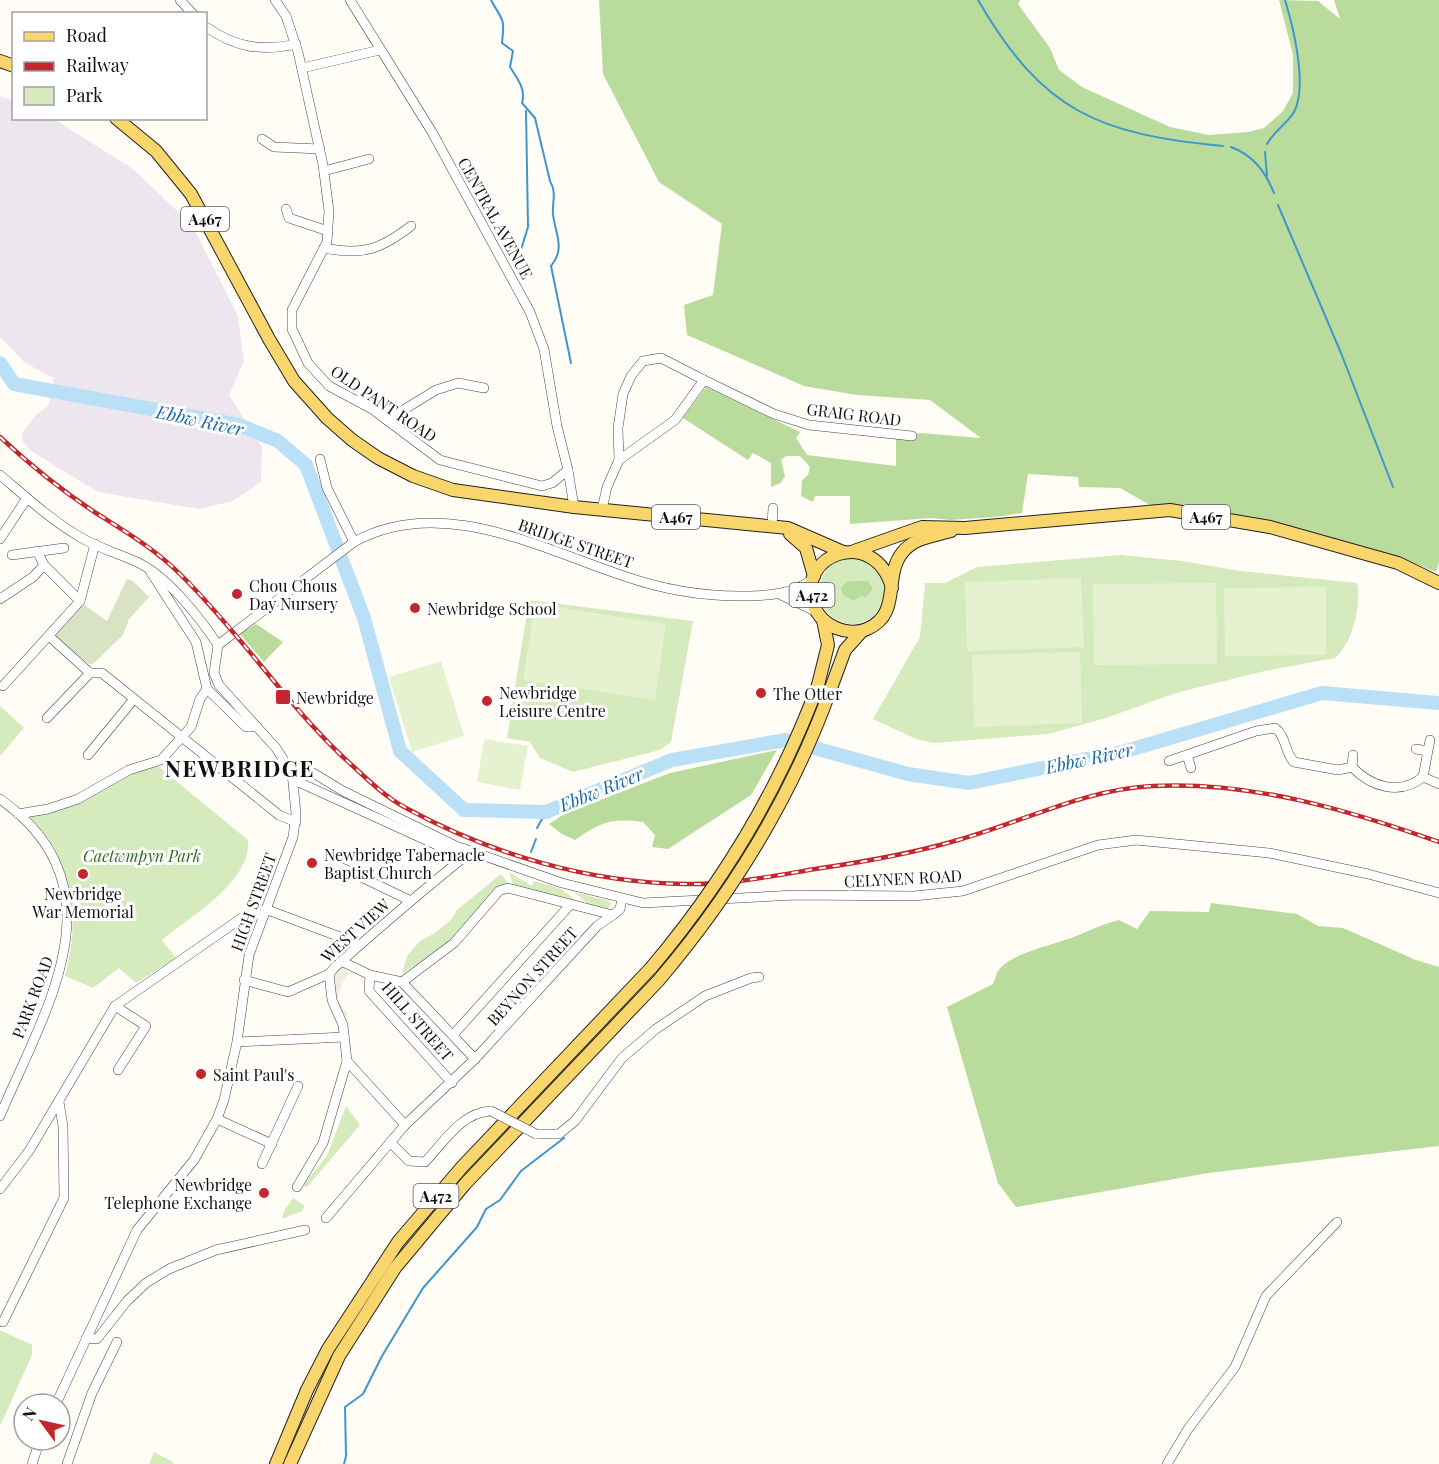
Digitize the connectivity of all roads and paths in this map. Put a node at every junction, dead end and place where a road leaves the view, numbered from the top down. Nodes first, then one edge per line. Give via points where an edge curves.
1 (180, 0) edge
2 (275, 0) edge
3 (350, 0) edge
4 (191, 12) edge
5 (207, 28) edge
6 (296, 44) junction
7 (380, 50) junction
8 (302, 68) junction
9 (118, 120) edge
10 (262, 139) dead end
11 (320, 149) junction
12 (369, 159) dead end
13 (324, 171) junction
14 (286, 209) dead end
15 (411, 226) dead end
16 (328, 231) junction
17 (324, 248) junction
18 (704, 380) junction
19 (484, 388) dead end
20 (387, 420) junction
21 (912, 436) dead end
22 (320, 459) dead end
23 (619, 460) junction
24 (568, 470) junction
25 (0, 475) edge
26 (27, 498) junction
27 (574, 507) junction
28 (773, 508) dead end
29 (602, 509) junction
30 (775, 527) junction
31 (965, 528) junction
32 (0, 539) edge
33 (95, 544) junction
34 (351, 545) junction
35 (64, 548) dead end
36 (37, 551) junction
37 (849, 551) junction
38 (12, 555) dead end
39 (44, 565) junction
40 (150, 571) junction
41 (813, 578) junction
42 (1439, 583) edge
43 (892, 588) junction
44 (781, 595) junction
45 (0, 599) edge
46 (80, 601) junction
47 (820, 616) junction
48 (862, 631) junction
49 (49, 636) junction
50 (218, 645) junction
51 (90, 673) junction
52 (3, 686) dead end
53 (207, 689) junction
54 (134, 699) junction
55 (47, 718) dead end
56 (257, 727) junction
57 (183, 739) junction
58 (1430, 740) dead end
59 (1416, 749) dead end
60 (1428, 751) junction
61 (1353, 754) dead end
62 (88, 755) dead end
63 (1187, 755) junction
64 (1169, 761) dead end
65 (1352, 767) junction
66 (1191, 768) dead end
67 (293, 776) junction
68 (1423, 777) junction
69 (1439, 784) edge
70 (0, 799) edge
71 (11, 807) junction
72 (0, 811) edge
73 (18, 814) junction
74 (296, 822) junction
75 (472, 851) junction
76 (464, 857) junction
77 (334, 864) dead end
78 (1439, 893) edge
79 (622, 899) junction
80 (409, 900) junction
81 (570, 906) junction
82 (264, 913) junction
83 (613, 915) junction
84 (358, 946) junction
85 (341, 961) junction
86 (329, 974) junction
87 (370, 975) junction
88 (759, 977) dead end
89 (244, 980) junction
90 (402, 982) junction
91 (115, 1006) junction
92 (453, 1035) junction
93 (344, 1037) junction
94 (237, 1042) junction
95 (475, 1059) junction
96 (348, 1061) junction
97 (118, 1070) dead end
98 (452, 1083) junction
99 (298, 1086) dead end
100 (58, 1102) junction
101 (0, 1116) edge
102 (217, 1119) junction
103 (405, 1125) junction
104 (390, 1142) junction
105 (272, 1144) junction
106 (262, 1164) dead end
107 (297, 1187) dead end
108 (0, 1189) edge
109 (326, 1218) dead end
110 (1337, 1222) dead end
111 (305, 1230) dead end
112 (3, 1322) dead end
113 (86, 1338) junction
114 (117, 1342) dead end
115 (61, 1392) edge
116 (67, 1464) edge
117 (276, 1464) edge
118 (290, 1464) edge
119 (1167, 1464) edge

1 - 4 street
2 - 6 street, OLD PANT ROAD via 286,16
3 - 7 street, CENTRAL AVENUE
5 - 6 street via 225,40 249,48 275,49
6 - 8 street, OLD PANT ROAD
7 - 8 street
7 - 24 street, CENTRAL AVENUE via 432,132 509,269 534,322 546,358
8 - 11 street, OLD PANT ROAD
9 - 27 main road, A467 via 156,151 183,183 294,381 352,440 404,471 453,490
10 - 11 street via 274,147
11 - 13 street, OLD PANT ROAD
12 - 13 street
13 - 16 street, OLD PANT ROAD
14 - 16 street via 290,218
15 - 17 street via 387,244 365,251
16 - 17 street, OLD PANT ROAD
17 - 20 street, OLD PANT ROAD via 294,302 292,329 319,377
18 - 21 street, GRAIG ROAD via 774,414 809,425
18 - 23 street via 675,420
18 - 23 street, GRAIG ROAD via 661,358 643,361 623,394
19 - 20 street via 458,383 436,390
20 - 24 street, OLD PANT ROAD via 440,460 453,464 542,486
22 - 34 street via 327,488
23 - 29 street
24 - 27 street
25 - 26 street
26 - 32 street
26 - 33 street
27 - 29 main road, A467
28 - 30 street
29 - 30 main road, A467
30 - 37 main road, A467 via 792,528 818,543
30 - 41 main road, A467 via 806,548
31 - 37 main road, A467 via 918,527
31 - 42 main road, A467 via 1170,510 1270,527 1398,563
31 - 43 main road, A467 via 921,539 906,549 896,563
33 - 40 street
33 - 46 street
34 - 44 street, BRIDGE STREET via 374,531 397,525 470,528 524,539 626,577 692,594
34 - 50 street, BRIDGE STREET
35 - 36 street
36 - 38 street
36 - 39 street
37 - 41 main road, A472 via 827,560
37 - 43 main road via 868,555 880,564
39 - 45 street
39 - 46 street
40 - 50 street via 202,621
40 - 53 street via 196,642
41 - 44 street, BRIDGE STREET via 799,589
41 - 47 main road, A472 via 811,594
43 - 48 main road, A472 via 886,613
44 - 47 street, BRIDGE STREET
46 - 49 street
47 - 48 main road, A472 via 839,630
47 - 117 main road, A472, bridge via 828,645 818,685 787,759 714,889 651,968 462,1167 398,1242 327,1349
48 - 118 main road, A472, bridge via 845,650 796,772 745,866 695,938 658,981 465,1184 395,1268 339,1356
49 - 51 street
49 - 52 street
50 - 56 street via 214,673 219,685
51 - 54 street via 102,672
51 - 55 street
53 - 56 street via 246,727
53 - 57 street
54 - 57 street
54 - 62 street
56 - 67 street
57 - 73 street via 160,760 129,771 78,799
57 - 74 street via 279,815
58 - 60 street
59 - 60 street
60 - 68 street
61 - 65 street
63 - 64 street
63 - 65 street via 1275,728 1282,734 1289,758 1294,762 1338,770
63 - 66 street
65 - 68 street via 1370,783 1400,789
67 - 74 street, HIGH STREET
67 - 75 street, CELYNEN ROAD via 310,771 429,834
67 - 76 street
68 - 69 street
70 - 71 street, PARK ROAD
71 - 72 street
71 - 73 street, PARK ROAD
73 - 101 street, PARK ROAD via 47,849 61,876 68,912 66,949 58,981
74 - 82 street, HIGH STREET via 294,837
75 - 76 street, WEST VIEW
75 - 79 street, CELYNEN ROAD via 562,883
76 - 80 street, WEST VIEW
77 - 80 street
78 - 79 street, CELYNEN ROAD via 1269,853 1136,840 1098,844 963,891 914,896 796,895 660,902
79 - 83 street via 620,909
80 - 84 street, WEST VIEW via 393,919
81 - 83 street
81 - 90 street via 508,888 499,891 454,942
81 - 92 street
82 - 84 street via 351,940
82 - 89 street, HIGH STREET
82 - 91 street via 246,915
83 - 95 street, BEYNON STREET via 597,926
84 - 85 street, WEST VIEW
85 - 86 street, WEST VIEW
85 - 87 street
86 - 89 street, WEST VIEW via 288,992
86 - 93 street via 332,1000
87 - 90 street
87 - 98 street, HILL STREET via 369,991
88 - 104 street, bridge via 705,996 656,1029 622,1058 574,1121 559,1134 536,1134 491,1111 479,1111 468,1117 425,1162 409,1161
89 - 94 street, HIGH STREET
90 - 92 street
91 - 97 street via 146,1026
91 - 100 street
92 - 95 street
93 - 94 street
93 - 96 street
94 - 102 street, HIGH STREET
95 - 98 street, BEYNON STREET
96 - 103 street
96 - 107 street via 323,1143
98 - 103 street, BEYNON STREET
99 - 105 street
100 - 108 street via 29,1151
100 - 112 street via 63,1126 64,1198
102 - 105 street
102 - 113 street, HIGH STREET via 194,1160 137,1230
103 - 104 street, BEYNON STREET
104 - 109 street, BEYNON STREET
105 - 106 street
110 - 119 street via 1266,1296 1235,1366
111 - 113 street via 216,1250 169,1269 146,1283 98,1339
113 - 115 street, HIGH STREET
114 - 116 street via 92,1393

